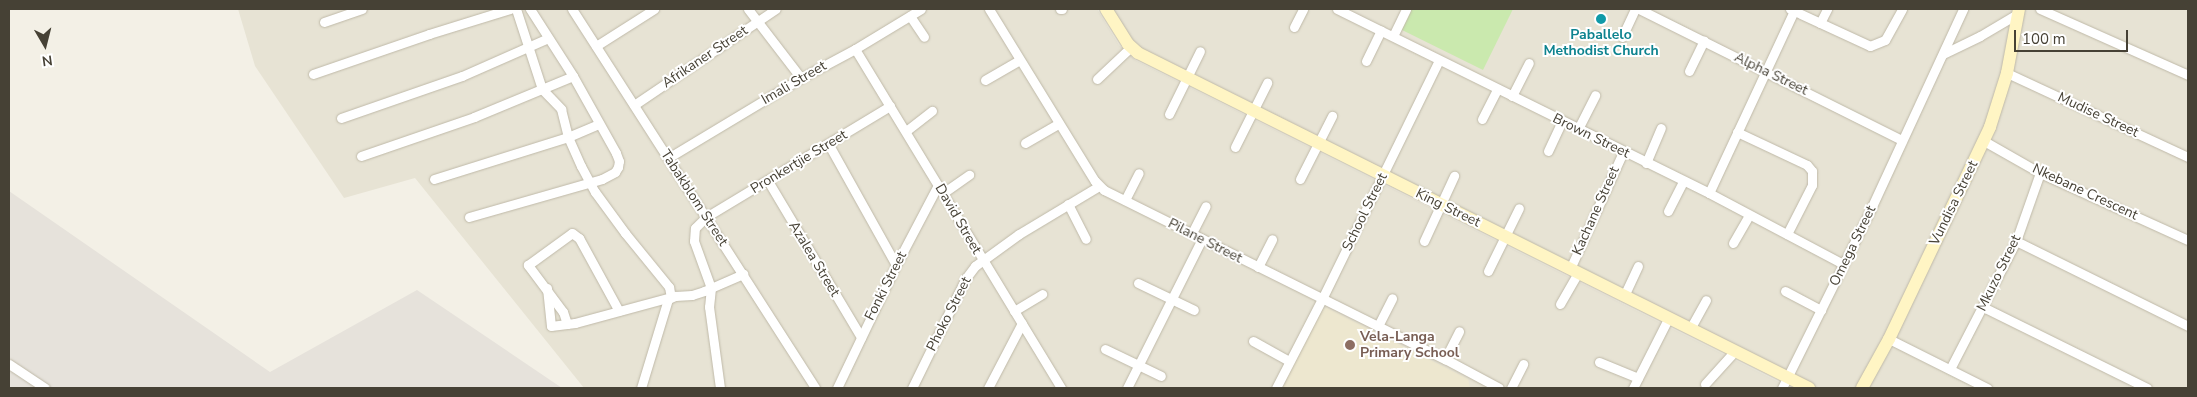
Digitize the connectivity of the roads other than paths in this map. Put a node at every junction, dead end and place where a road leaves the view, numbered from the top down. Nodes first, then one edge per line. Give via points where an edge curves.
1 (362, 9) edge
2 (510, 9) edge
3 (516, 9) edge
4 (530, 9) edge
5 (572, 9) edge
6 (654, 9) edge
7 (748, 9) edge
8 (776, 9) edge
9 (922, 9) edge
10 (989, 9) edge
11 (1106, 9) edge
12 (1303, 9) edge
13 (1338, 9) edge
14 (1406, 9) edge
15 (1637, 9) edge
16 (1827, 9) edge
17 (1902, 9) edge
18 (1963, 9) edge
19 (2040, 9) edge
20 (1792, 10) edge
21 (2018, 12) edge
22 (910, 16) junction
23 (757, 21) junction
24 (324, 22) dead end
25 (1820, 23) junction
26 (1294, 27) dead end
27 (1381, 30) junction
28 (1393, 36) junction
29 (924, 37) dead end
30 (1622, 37) dead end
31 (548, 38) junction
32 (1704, 40) junction
33 (596, 46) junction
34 (527, 47) junction
35 (1131, 48) junction
36 (854, 49) junction
37 (1200, 51) dead end
38 (1943, 54) junction
39 (1019, 60) junction
40 (1439, 60) junction
41 (1366, 61) dead end
42 (1528, 63) dead end
43 (1689, 70) dead end
44 (1765, 71) junction
45 (2008, 73) junction
46 (313, 74) dead end
47 (2188, 75) edge
48 (573, 76) junction
49 (801, 78) junction
50 (1187, 78) junction
51 (1097, 79) dead end
52 (985, 80) dead end
53 (1267, 84) dead end
54 (542, 89) junction
55 (1497, 89) junction
56 (1512, 96) junction
57 (1594, 96) dead end
58 (634, 104) junction
59 (890, 106) junction
60 (1253, 110) junction
61 (932, 111) dead end
62 (1168, 114) dead end
63 (1332, 116) dead end
64 (341, 118) dead end
65 (1482, 119) dead end
66 (1562, 122) junction
67 (1059, 123) junction
68 (598, 124) junction
69 (1661, 128) dead end
70 (1578, 129) junction
71 (906, 131) junction
72 (1737, 132) junction
73 (568, 137) junction
74 (1902, 140) junction
75 (1984, 141) junction
76 (1025, 143) dead end
77 (1318, 143) junction
78 (829, 145) junction
79 (1235, 147) dead end
80 (1548, 152) dead end
81 (1623, 152) junction
82 (361, 156) dead end
83 (668, 158) junction
84 (2188, 158) edge
85 (1646, 163) junction
86 (1139, 173) dead end
87 (2040, 173) junction
88 (969, 175) dead end
89 (1383, 176) junction
90 (1454, 176) dead end
91 (434, 179) dead end
92 (1300, 179) dead end
93 (768, 181) junction
94 (1683, 181) junction
95 (590, 182) junction
96 (1099, 186) junction
97 (941, 189) junction
98 (1709, 193) junction
99 (1125, 200) junction
100 (1068, 204) junction
101 (1440, 204) junction
102 (1206, 206) dead end
103 (1519, 208) dead end
104 (1668, 211) dead end
105 (1749, 215) junction
106 (469, 217) dead end
107 (706, 217) junction
108 (1192, 234) junction
109 (1787, 234) junction
110 (1506, 237) junction
111 (1086, 239) dead end
112 (1202, 239) junction
113 (1272, 239) dead end
114 (2188, 240) edge
115 (1424, 241) dead end
116 (2016, 241) junction
117 (1733, 243) dead end
118 (982, 259) junction
119 (1843, 264) junction
120 (896, 265) junction
121 (1638, 266) dead end
122 (1258, 267) junction
123 (1488, 271) dead end
124 (1574, 271) junction
125 (743, 274) junction
126 (1138, 283) dead end
127 (546, 287) junction
128 (711, 288) junction
129 (1785, 291) dead end
130 (1042, 294) dead end
131 (1624, 296) junction
132 (671, 297) junction
133 (1392, 298) dead end
134 (1170, 299) junction
135 (1322, 299) junction
136 (1706, 300) dead end
137 (1560, 304) dead end
138 (1983, 307) junction
139 (1194, 310) dead end
140 (1821, 310) junction
141 (619, 311) junction
142 (1014, 311) junction
143 (1668, 319) junction
144 (1022, 323) junction
145 (567, 324) junction
146 (1378, 326) junction
147 (2188, 326) edge
148 (1690, 329) junction
149 (1460, 331) dead end
150 (861, 337) junction
151 (1889, 339) junction
152 (1253, 341) dead end
153 (1105, 349) dead end
154 (1734, 352) junction
155 (1445, 359) junction
156 (1289, 362) junction
157 (1599, 362) dead end
158 (9, 364) edge
159 (1523, 364) dead end
160 (1138, 366) junction
161 (1950, 369) junction
162 (1161, 376) dead end
163 (1638, 378) junction
164 (1785, 383) edge
165 (1484, 384) edge
166 (1706, 384) dead end
167 (45, 388) edge
168 (641, 388) edge
169 (720, 388) edge
170 (815, 388) edge
171 (836, 388) edge
172 (912, 388) edge
173 (988, 388) edge
174 (1060, 388) edge
175 (1127, 388) edge
176 (1276, 388) edge
177 (1499, 388) edge
178 (1511, 388) edge
179 (1633, 388) edge
180 (1808, 388) edge
181 (1862, 388) edge
182 (1987, 388) edge
183 (2147, 388) edge

1 - 24 street
2 - 46 street
3 - 34 street
4 - 31 street
5 - 33 street, Tabakblom Street
6 - 33 street
7 - 23 street
8 - 23 street, Afrikaner Street
9 - 22 street, Imali Street
10 - 39 street, Pilane Street
11 - 35 street, King Street
12 - 26 street
13 - 27 street, Brown Street
14 - 28 street
15 - 30 street
15 - 32 street, Alpha Street
16 - 25 street
17 - 25 street via 1885,40 1875,45 1864,45
18 - 38 street, Omega Street
19 - 47 street
20 - 25 street
20 - 44 street
21 - 38 street
21 - 45 street, Vundisa Street
22 - 29 street
22 - 36 street, Imali Street
23 - 49 street
23 - 58 street, Afrikaner Street
27 - 28 street, Brown Street
27 - 41 street
28 - 40 street, Brown Street
31 - 34 street
31 - 48 street
32 - 43 street
32 - 44 street, Alpha Street
33 - 58 street, Tabakblom Street
34 - 54 street
34 - 64 street via 462,76
35 - 50 street, King Street
35 - 51 street
36 - 49 street, Imali Street
36 - 59 street, David Street
37 - 50 street
38 - 74 street, Omega Street
39 - 52 street
39 - 67 street, Pilane Street
40 - 55 street, Brown Street
40 - 89 street, School Street
42 - 56 street
44 - 72 street
44 - 74 street, Alpha Street
45 - 75 street, Vundisa Street
45 - 84 street, Mudise Street
48 - 54 street
48 - 68 street
49 - 83 street, Imali Street
50 - 60 street, King Street
50 - 62 street
53 - 60 street
54 - 73 street via 561,109
54 - 82 street via 474,117
55 - 56 street, Brown Street
55 - 65 street
56 - 66 street, Brown Street
57 - 70 street
58 - 83 street, Tabakblom Street
59 - 71 street, David Street
59 - 78 street, Pronkertjie Street
60 - 77 street, King Street
60 - 79 street
61 - 71 street
63 - 77 street
66 - 70 street, Brown Street
66 - 80 street
67 - 76 street
67 - 96 street, Pilane Street
68 - 73 street
68 - 95 street via 619,161 615,172
69 - 85 street
70 - 81 street, Brown Street
71 - 97 street, David Street
72 - 98 street
72 - 109 street via 1807,165 1812,172 1812,185
73 - 91 street
73 - 95 street
74 - 119 street, Omega Street
75 - 87 street, Nkebane Crescent
75 - 151 street, Vundisa Street
77 - 89 street, King Street
77 - 92 street
78 - 93 street, Pronkertjie Street
78 - 120 street
81 - 85 street, Brown Street
81 - 124 street, Kachane Street
83 - 107 street, Tabakblom Street
85 - 94 street, Brown Street
86 - 99 street
87 - 114 street, Nkebane Crescent
87 - 116 street, Mkuzo Street
88 - 97 street
89 - 101 street, King Street
89 - 135 street, School Street
90 - 101 street
93 - 107 street, Pronkertjie Street
93 - 150 street, Azalea Street
94 - 98 street, Brown Street
94 - 104 street
95 - 106 street
95 - 132 street via 624,233 669,287
96 - 99 street, Pilane Street
96 - 100 street, Phoko Street
97 - 118 street, David Street
97 - 120 street, Fonki Street
98 - 105 street, Brown Street
99 - 108 street, Pilane Street
100 - 111 street
100 - 118 street, Phoko Street
101 - 110 street, King Street
101 - 115 street
102 - 108 street
103 - 110 street
105 - 109 street, Brown Street
105 - 117 street
107 - 125 street, Tabakblom Street
107 - 128 street via 695,228 693,236
108 - 112 street, Pilane Street
109 - 119 street, Brown Street
110 - 123 street
110 - 124 street, King Street
112 - 122 street, Pilane Street
112 - 134 street
113 - 122 street
116 - 138 street, Mkuzo Street
116 - 147 street
118 - 142 street, David Street
118 - 172 street, Phoko Street via 966,278
119 - 140 street, Omega Street
120 - 150 street, Fonki Street
121 - 131 street
122 - 135 street, Pilane Street
124 - 131 street, King Street
124 - 137 street, Kachane Street
125 - 128 street
125 - 170 street, Tabakblom Street
126 - 134 street
127 - 141 street via 528,265 572,233 579,238
127 - 145 street
127 - 145 street via 551,326
128 - 132 street via 692,295
128 - 169 street via 709,307
129 - 140 street
130 - 142 street
131 - 143 street, King Street
132 - 141 street
132 - 168 street via 664,306
133 - 146 street
134 - 139 street
134 - 160 street
135 - 146 street, Pilane Street
135 - 156 street, School Street
136 - 148 street
138 - 161 street, Mkuzo Street
138 - 183 street
140 - 164 street, Omega Street
141 - 145 street
142 - 144 street, David Street
143 - 148 street, King Street
143 - 163 street
144 - 173 street
144 - 174 street, David Street
146 - 155 street, Pilane Street
148 - 154 street, King Street
149 - 155 street
150 - 171 street, Fonki Street
151 - 161 street
151 - 181 street, Vundisa Street
152 - 156 street
153 - 160 street
154 - 164 street, King Street
154 - 166 street
155 - 165 street, Pilane Street
156 - 176 street, School Street
157 - 163 street
158 - 167 street
159 - 178 street
160 - 162 street
160 - 175 street
161 - 182 street
163 - 179 street
164 - 180 street, King Street
165 - 177 street, Pilane Street

